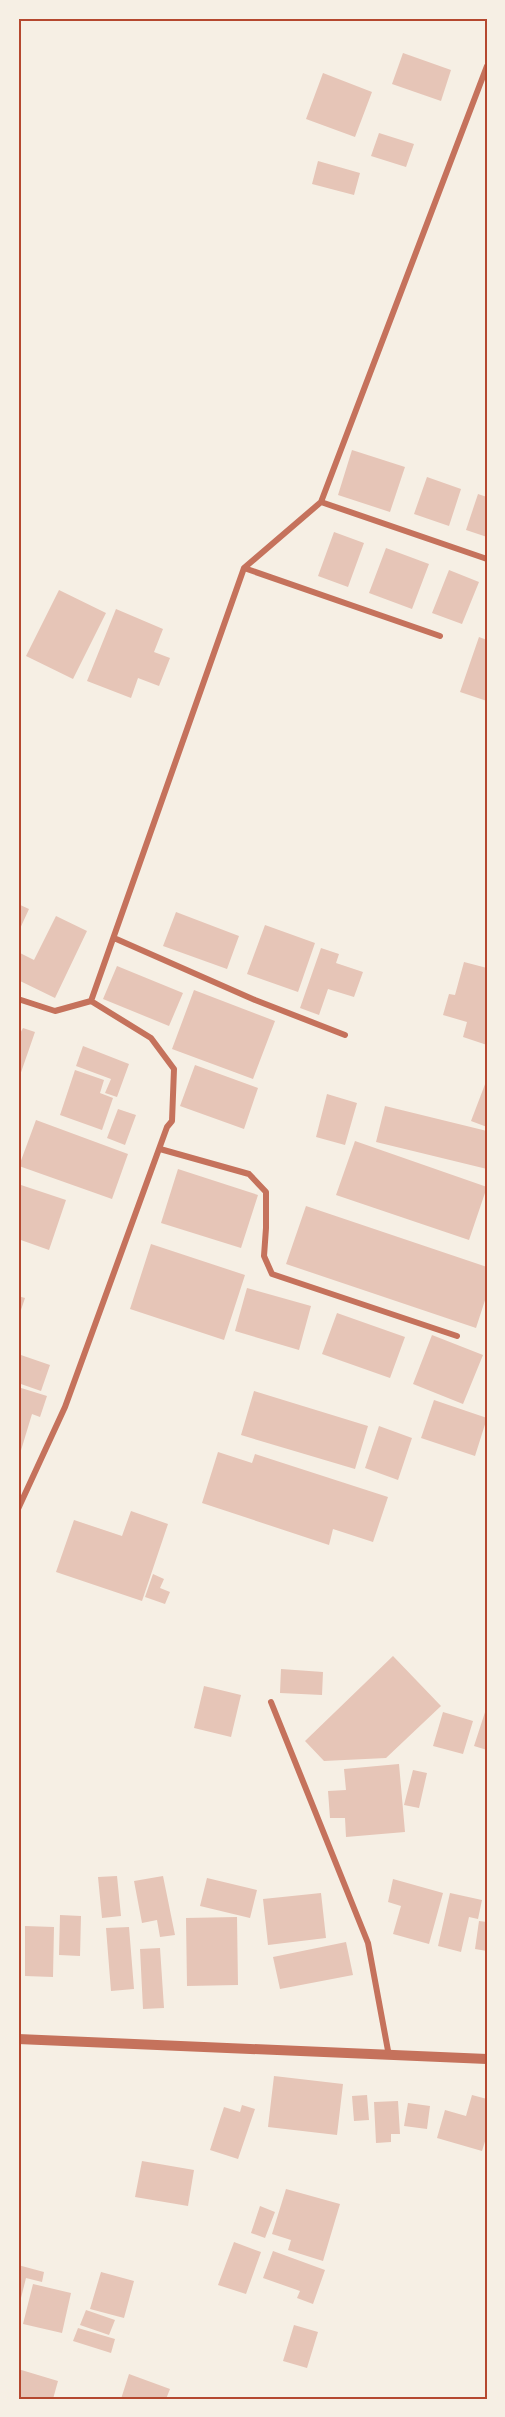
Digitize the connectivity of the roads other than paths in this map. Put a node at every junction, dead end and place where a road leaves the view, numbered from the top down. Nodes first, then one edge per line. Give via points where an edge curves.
1 (487, 66) edge
2 (321, 502) junction
3 (487, 558) edge
4 (244, 568) junction
5 (440, 636) dead end
6 (114, 938) junction
7 (18, 999) edge
8 (91, 1001) junction
9 (345, 1035) dead end
10 (160, 1149) junction
11 (457, 1336) dead end
12 (18, 1509) edge
13 (271, 1702) dead end
14 (18, 2039) edge
15 (389, 2056) junction
16 (487, 2059) edge

1 - 2 street
2 - 3 street
2 - 4 street
4 - 5 street
4 - 6 street
6 - 8 street
6 - 9 street
7 - 8 street via 55,1011
8 - 10 street via 150,1038 174,1069 172,1121
10 - 11 street via 249,1174 266,1192 264,1256 272,1274
10 - 12 street via 66,1407
13 - 15 street via 368,1943
14 - 15 street
15 - 16 street

